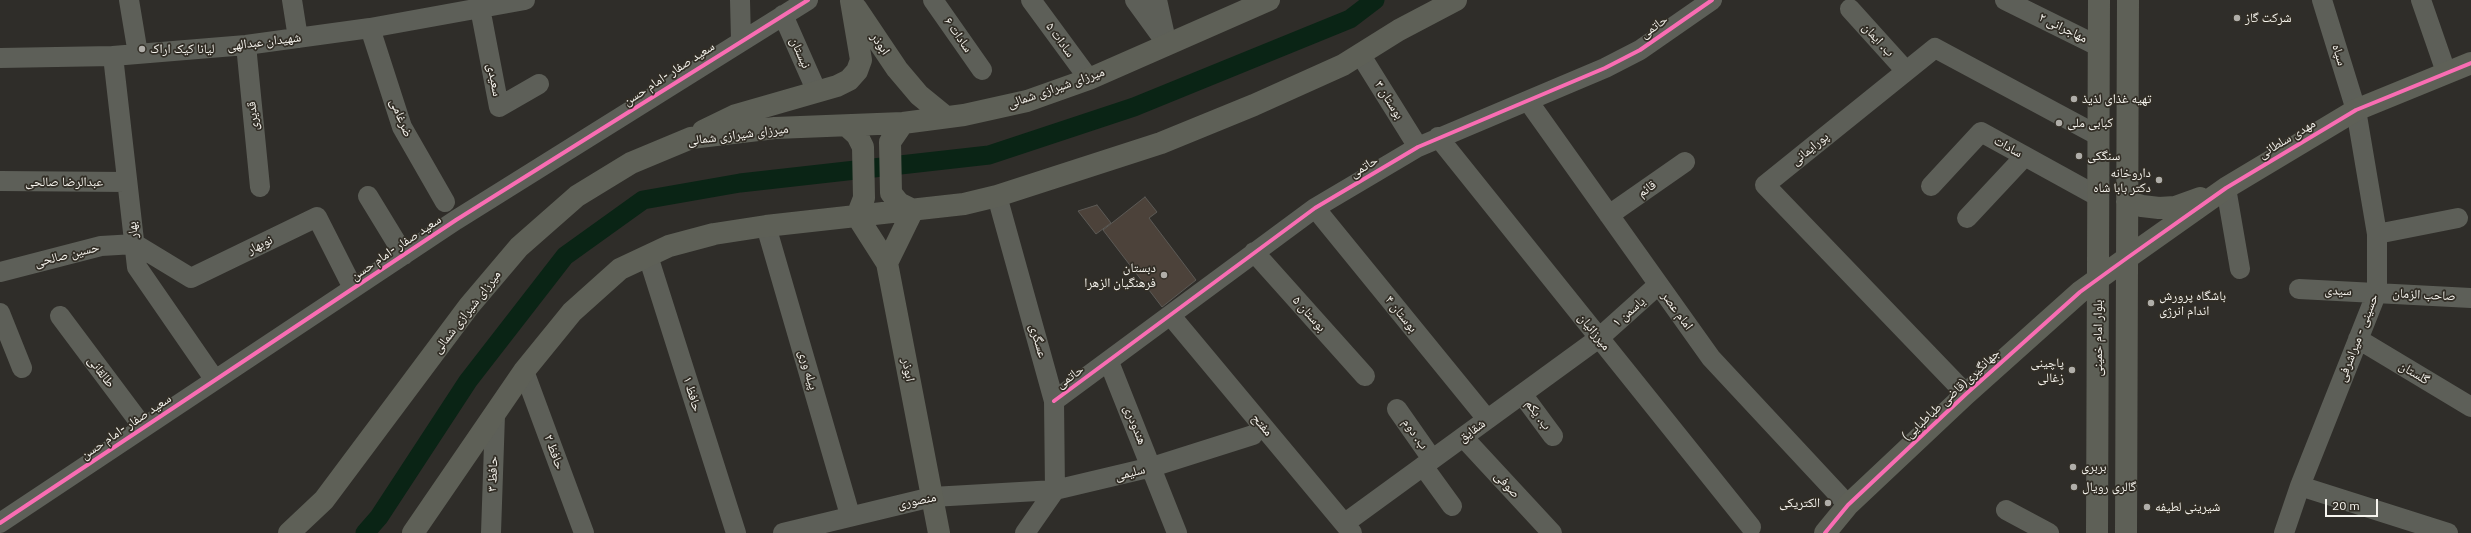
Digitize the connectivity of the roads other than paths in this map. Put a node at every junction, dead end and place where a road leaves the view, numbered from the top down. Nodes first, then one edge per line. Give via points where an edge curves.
1 (130, 0) edge
2 (292, 0) edge
3 (525, 0) edge
4 (740, 0) edge
5 (808, 0) edge
6 (851, 0) edge
7 (934, 0) edge
8 (1031, 0) edge
9 (1134, 0) edge
10 (1157, 0) edge
11 (1435, 0) edge
12 (1456, 0) edge
13 (1712, 0) edge
14 (2005, 0) edge
15 (2099, 0) edge
16 (2128, 0) edge
17 (2322, 0) edge
18 (2420, 0) edge
19 (1265, 1) edge
20 (480, 8) junction
21 (426, 9) edge
22 (1850, 9) dead end
23 (783, 15) junction
24 (370, 28) junction
25 (1399, 30) junction
26 (298, 38) junction
27 (741, 40) junction
28 (1167, 44) junction
29 (246, 45) junction
30 (2098, 46) junction
31 (138, 54) junction
32 (1360, 54) junction
33 (113, 56) junction
34 (0, 58) edge
35 (2471, 63) edge
36 (982, 70) dead end
37 (1906, 71) junction
38 (2446, 72) junction
39 (1089, 79) junction
40 (539, 84) dead end
41 (817, 92) junction
42 (1528, 101) junction
43 (2356, 110) junction
44 (946, 117) junction
45 (903, 123) junction
46 (846, 126) junction
47 (2099, 136) junction
48 (1438, 137) junction
49 (691, 138) junction
50 (1418, 147) junction
51 (2025, 156) junction
52 (1685, 162) dead end
53 (0, 181) edge
54 (127, 182) junction
55 (1931, 186) dead end
56 (260, 187) dead end
57 (2226, 188) junction
58 (368, 196) dead end
59 (997, 196) junction
60 (2099, 197) junction
61 (444, 202) dead end
62 (2127, 202) junction
63 (860, 207) junction
64 (1315, 208) junction
65 (913, 210) junction
66 (1609, 215) junction
67 (1967, 218) dead end
68 (2458, 218) dead end
69 (766, 226) junction
70 (2377, 234) junction
71 (134, 244) junction
72 (1254, 252) junction
73 (404, 254) junction
74 (648, 256) junction
75 (2127, 258) junction
76 (887, 263) junction
77 (2240, 269) dead end
78 (0, 272) edge
79 (2098, 279) junction
80 (1658, 285) junction
81 (353, 288) junction
82 (2299, 289) dead end
83 (2377, 292) junction
84 (2471, 298) edge
85 (0, 313) edge
86 (60, 316) dead end
87 (1171, 316) junction
88 (1599, 338) junction
89 (2358, 339) junction
90 (1109, 362) junction
91 (22, 368) dead end
92 (524, 370) junction
93 (1365, 376) dead end
94 (215, 380) junction
95 (1522, 394) junction
96 (1966, 394) junction
97 (1054, 401) junction
98 (2471, 407) edge
99 (1397, 409) dead end
100 (495, 415) junction
101 (1488, 419) junction
102 (143, 427) junction
103 (1253, 434) dead end
104 (1553, 436) dead end
105 (1463, 437) junction
106 (1428, 463) junction
107 (1152, 467) junction
108 (2300, 486) junction
109 (1055, 490) junction
110 (932, 497) junction
111 (1848, 505) junction
112 (1452, 506) dead end
113 (2006, 510) dead end
114 (850, 515) junction
115 (0, 523) edge
116 (1751, 527) dead end
117 (1348, 528) edge
118 (290, 533) edge
119 (413, 533) edge
120 (491, 533) edge
121 (584, 533) edge
122 (736, 533) edge
123 (784, 533) edge
124 (939, 533) edge
125 (1026, 533) edge
126 (1177, 533) edge
127 (1552, 533) edge
128 (1825, 533) edge
129 (2049, 533) edge
130 (2097, 533) edge
131 (2126, 533) edge
132 (2284, 533) edge
133 (2448, 533) edge

1 - 31 street
2 - 26 street
3 - 20 street, شهیدان عبدالهی
4 - 27 street
5 - 23 street, سعید صفار -امام حسن
6 - 41 main road via 861,60 857,71 849,80
6 - 44 main road, ابوذر via 897,69 919,95
7 - 36 street, سادات ۶
8 - 39 street, سادات ۵
9 - 28 street
10 - 28 street
11 - 25 main road
12 - 25 main road
13 - 42 street, حاتمی via 1640,50
14 - 30 street, مهاجرانی ۲
15 - 30 main road, بلوار امام خمینی
16 - 62 main road
17 - 43 street, سپاه
18 - 38 street
19 - 28 main road, میرزای شیرازی شمالی
20 - 21 street, شهیدان عبدالهی
20 - 40 street, سعیدی via 499,107
21 - 24 street, شهیدان عبدالهی
22 - 37 street, ب. ایمان
23 - 27 street, سعید صفار -امام حسن
23 - 41 street, نیستان
24 - 26 street, شهیدان عبدالهی
24 - 61 street, ضرغامی via 402,127
25 - 32 main road
26 - 29 street, شهیدان عبدالهی
27 - 73 street, سعید صفار -امام حسن
28 - 39 main road, میرزای شیرازی شمالی
29 - 31 street, شهیدان عبدالهی
29 - 56 street, قدیری
30 - 47 main road, بلوار امام خمینی
31 - 33 street, شهیدان عبدالهی
32 - 50 street, بوستان ۳
32 - 59 main road via 1254,105 1168,140
33 - 34 street, شهیدان عبدالهی
33 - 54 street, بهار
35 - 38 main road, مهدی سلطانی
37 - 47 street, پورایمانی via 1935,48
37 - 96 street, پورایمانی via 1765,185
38 - 43 main road, مهدی سلطانی
39 - 44 main road, میرزای شیرازی شمالی via 1027,101
41 - 49 main road via 726,119
42 - 48 street, حاتمی
42 - 66 street, امام عصر
43 - 57 main road, مهدی سلطانی
43 - 70 street, حسینی - میراشرفی
44 - 45 main road, میرزای شیرازی شمالی
45 - 46 main road, میرزای شیرازی شمالی
45 - 65 main road via 890,142 891,193 899,203
46 - 49 main road, میرزای شیرازی شمالی via 775,128
46 - 63 main road via 857,135 863,147
47 - 60 main road, بلوار امام خمینی
48 - 50 street, حاتمی
48 - 88 street, میرزائیان
49 - 118 main road, میرزای شیرازی شمالی via 631,163 578,196 519,248 469,306 324,500
50 - 64 street, حاتمی
51 - 55 street, سادات via 1981,132
51 - 60 street, سادات
51 - 67 street
52 - 66 street, قائم
53 - 54 street, عبدالرضا صالحی
54 - 71 street, بهار
57 - 62 main road via 2175,207 2142,206
57 - 75 main road, مهدی سلطانی
57 - 77 street
58 - 73 street
59 - 65 main road via 964,204
59 - 97 street, عسگری
60 - 79 main road, بلوار امام خمینی
62 - 75 main road
63 - 65 main road
63 - 69 main road
63 - 76 main road, ابوذر
64 - 72 street, حاتمی
64 - 101 street, بوستان ۴
65 - 76 main road
66 - 80 street, امام عصر
68 - 70 street
69 - 74 main road via 714,234 670,246
69 - 114 street, پیله وری
70 - 83 street, حسینی - میراشرفی
71 - 78 street, حسین صالحی via 101,246
71 - 81 street, نوبهار via 191,278 317,217
71 - 94 street, بهار via 137,267
72 - 87 street, حاتمی
72 - 93 street, بوستان ۵
73 - 81 street, سعید صفار -امام حسن
74 - 92 main road via 620,269 572,312
74 - 122 street, حافظ ۱
75 - 79 main road, جهانگیری(قاضی طباطبایی)
75 - 131 main road
76 - 110 main road, ابوذر
79 - 96 main road, جهانگیری(قاضی طباطبایی) via 2080,292
79 - 130 main road, بلوار امام خمینی
80 - 88 street, یاسمن ۱
80 - 111 street, امام عصر via 1711,358
81 - 94 street, سعید صفار -امام حسن
82 - 83 street, سیدی
83 - 84 street, صاحب الزمان
83 - 89 street, حسینی - میراشرفی
85 - 91 street
86 - 102 street, طالقانی
87 - 90 street, حاتمی
87 - 117 street, مفتح
88 - 95 street, شقایق
88 - 116 street, میرزائیان
89 - 98 street, گلستان
89 - 108 street, حسینی - میراشرفی
90 - 97 street, حاتمی
90 - 107 street, هندودری
92 - 100 main road
92 - 121 street, حافظ ۲
94 - 102 street, سعید صفار -امام حسن
95 - 101 street, شقایق
95 - 104 street, ب. یکم
96 - 111 main road, جهانگیری(قاضی طباطبایی)
97 - 109 street, عسگری
99 - 106 street, ب. دوم
100 - 119 main road
100 - 120 street, حافظ ۳
101 - 105 street, شقایق
102 - 115 street, سعید صفار -امام حسن
103 - 107 street, سلیمی
105 - 106 street, شقایق
105 - 127 street, صوفی
106 - 112 street, ب. دوم
106 - 117 street, شقایق
107 - 109 street, سلیمی
107 - 126 street, هندودری
108 - 132 street, حسینی - میراشرفی
108 - 133 street
109 - 110 street, منصوری
109 - 125 street
110 - 114 street, منصوری
110 - 124 main road, ابوذر
111 - 128 main road, جهانگیری(قاضی طباطبایی)
113 - 129 street
114 - 123 street, منصوری

